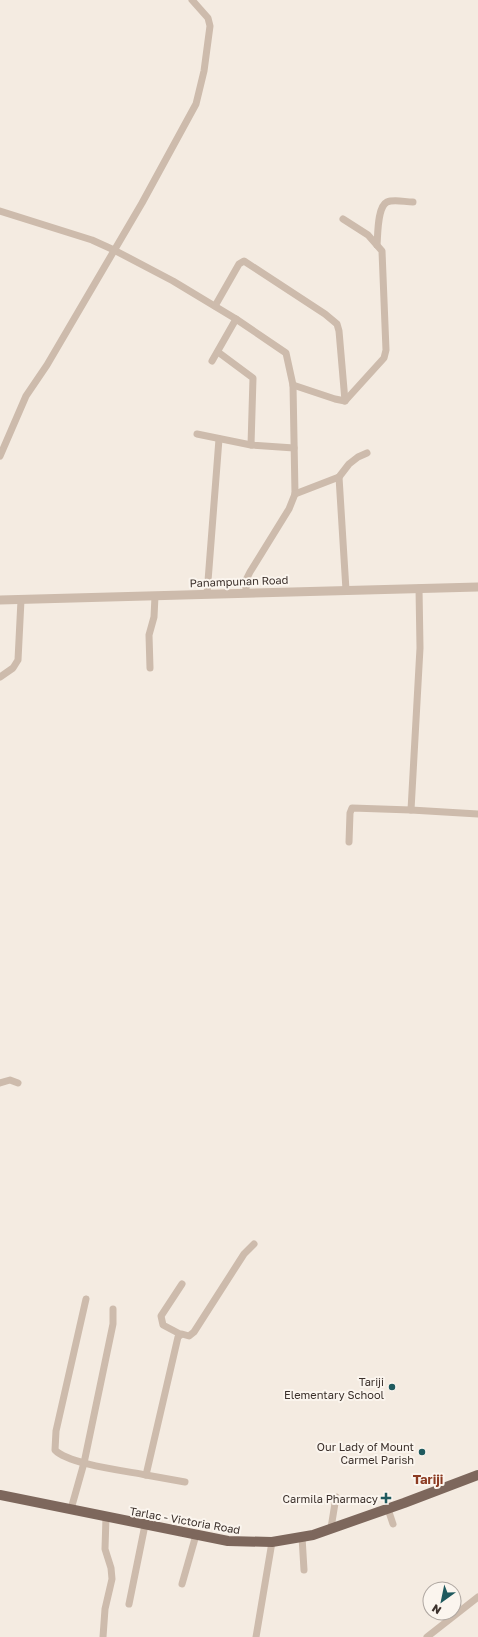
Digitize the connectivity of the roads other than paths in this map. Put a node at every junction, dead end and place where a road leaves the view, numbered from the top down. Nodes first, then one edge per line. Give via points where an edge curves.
1 (192, 0) edge
2 (413, 202) dead end
3 (0, 211) edge
4 (343, 219) dead end
5 (377, 244) junction
6 (114, 250) junction
7 (215, 306) junction
8 (236, 318) junction
9 (218, 352) junction
10 (212, 361) dead end
11 (293, 385) junction
12 (345, 401) junction
13 (197, 434) dead end
14 (219, 439) junction
15 (251, 445) junction
16 (294, 448) junction
17 (367, 453) dead end
18 (0, 456) edge
19 (339, 477) junction
20 (295, 494) junction
21 (478, 587) edge
22 (419, 588) junction
23 (346, 590) junction
24 (246, 593) junction
25 (207, 594) junction
26 (155, 596) junction
27 (0, 600) edge
28 (21, 600) junction
29 (150, 668) dead end
30 (0, 677) edge
31 (411, 810) junction
32 (478, 814) edge
33 (349, 842) dead end
34 (0, 1083) edge
35 (18, 1083) dead end
36 (254, 1244) dead end
37 (182, 1284) dead end
38 (86, 1298) dead end
39 (113, 1309) dead end
40 (180, 1334) junction
41 (84, 1463) junction
42 (146, 1475) junction
43 (478, 1475) edge
44 (185, 1482) dead end
45 (0, 1495) edge
46 (336, 1497) dead end
47 (71, 1509) junction
48 (388, 1509) junction
49 (106, 1517) junction
50 (392, 1524) dead end
51 (145, 1525) junction
52 (331, 1528) junction
53 (196, 1535) junction
54 (302, 1537) junction
55 (272, 1542) junction
56 (304, 1570) dead end
57 (182, 1584) dead end
58 (478, 1598) edge
59 (129, 1604) dead end
60 (103, 1637) edge
61 (256, 1637) edge
62 (427, 1637) edge

1 - 6 street via 208,18 210,26 204,71 196,104
2 - 5 street via 388,202 384,205 379,218
3 - 6 street via 92,240
4 - 5 street via 368,234
5 - 12 street via 384,261 386,350 380,364
6 - 7 street
6 - 18 street via 48,365 26,396
7 - 8 street
7 - 12 street via 239,264 244,261 325,314 337,324 339,331
8 - 9 street
8 - 11 street via 286,353
9 - 10 street
9 - 15 street via 253,378
11 - 12 street
11 - 16 street
13 - 14 street
14 - 15 street
14 - 25 street
15 - 16 street
16 - 20 street
17 - 19 street via 358,456
19 - 20 street
19 - 23 street
20 - 24 street via 289,509 246,580
21 - 22 street, Panampunan Road
22 - 23 street, Panampunan Road
22 - 31 street via 420,648
23 - 24 street, Panampunan Road
24 - 25 street, Panampunan Road
25 - 26 street, Panampunan Road
26 - 28 street, Panampunan Road
26 - 29 street via 154,617 149,635
27 - 28 street, Panampunan Road
28 - 30 street via 18,660 13,668
31 - 32 street
31 - 33 street via 352,808
34 - 35 street via 10,1080
36 - 40 street via 244,1254 194,1332 190,1336
37 - 40 street via 161,1316 163,1325
38 - 41 street via 54,1445 58,1453
39 - 41 street via 113,1324
40 - 42 street via 176,1340
41 - 42 street
41 - 47 street
42 - 44 street
43 - 48 main road, Tarlac - Victoria Road
45 - 47 main road, Tarlac - Victoria Road
46 - 52 street
47 - 49 main road, Tarlac - Victoria Road
48 - 50 street
48 - 52 main road, Tarlac - Victoria Road
49 - 51 main road, Tarlac - Victoria Road
49 - 60 street via 105,1549 112,1579 105,1609
51 - 53 main road, Tarlac - Victoria Road
51 - 59 street
52 - 54 main road, Tarlac - Victoria Road
53 - 55 main road, Tarlac - Victoria Road via 228,1541
53 - 57 street
54 - 55 main road, Tarlac - Victoria Road
54 - 56 street
55 - 61 street
58 - 62 street

